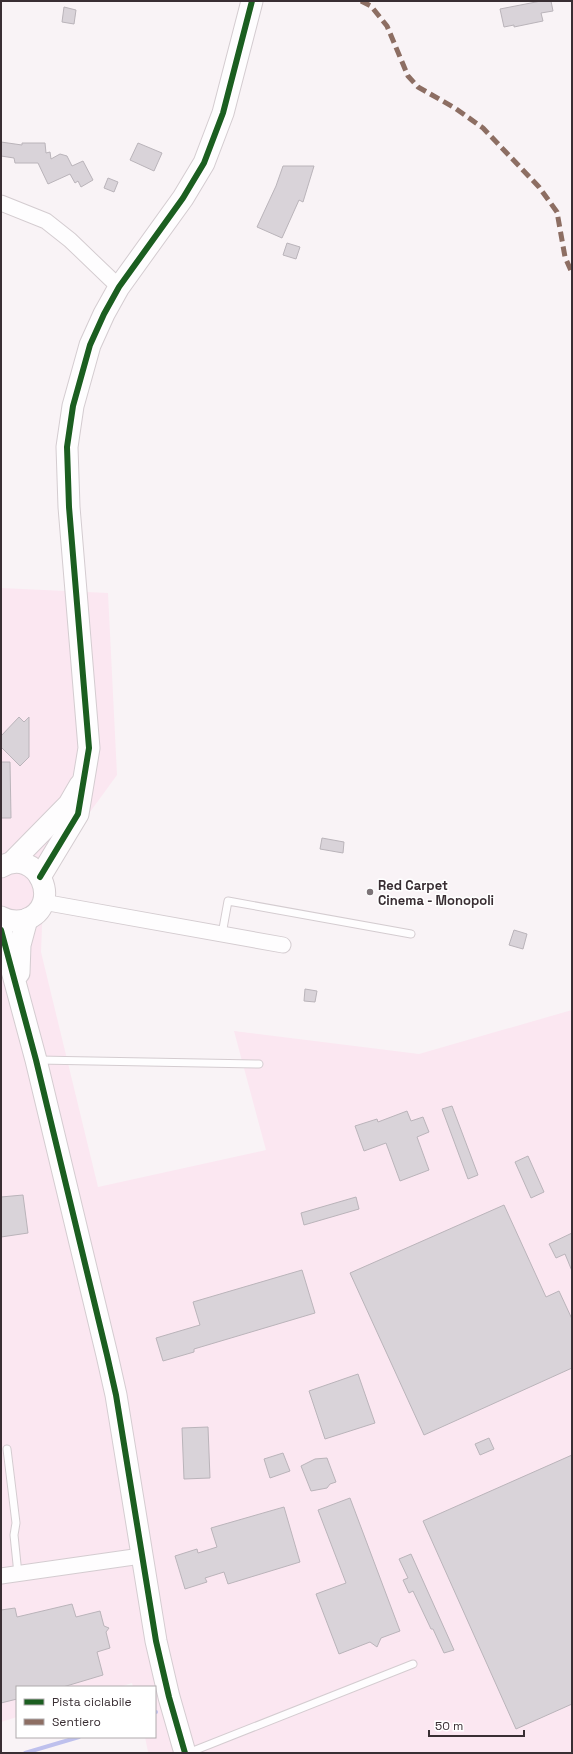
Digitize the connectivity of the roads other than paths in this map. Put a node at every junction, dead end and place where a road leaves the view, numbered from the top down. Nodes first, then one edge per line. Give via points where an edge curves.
1 (252, 1) edge
2 (1, 203) edge
3 (119, 287) junction
4 (83, 779) junction
5 (6, 864) edge
6 (40, 877) junction
7 (43, 902) junction
8 (1, 917) edge
9 (27, 919) junction
10 (1, 930) edge
11 (222, 934) junction
12 (411, 934) dead end
13 (283, 945) dead end
14 (18, 993) junction
15 (36, 1060) junction
16 (259, 1064) dead end
17 (7, 1449) dead end
18 (141, 1556) junction
19 (18, 1574) junction
20 (1, 1576) edge
21 (413, 1664) dead end
22 (186, 1753) edge

1 - 3 street via 223,113 204,163 183,198
2 - 3 street via 46,221 70,240
3 - 4 street via 90,345 73,406 68,447 69,507 90,748
4 - 5 street via 69,804
4 - 6 street via 78,814
5 - 6 street via 22,863 31,867
6 - 7 street via 45,891
7 - 9 street via 37,912
7 - 11 street
8 - 9 street via 12,921
9 - 14 street via 20,945
10 - 14 street
11 - 12 lane via 228,901
11 - 13 street
14 - 15 street
15 - 16 lane
15 - 18 street via 115,1388
17 - 19 lane via 16,1524 14,1535
18 - 19 street
18 - 22 street via 159,1655
19 - 20 street
21 - 22 lane

